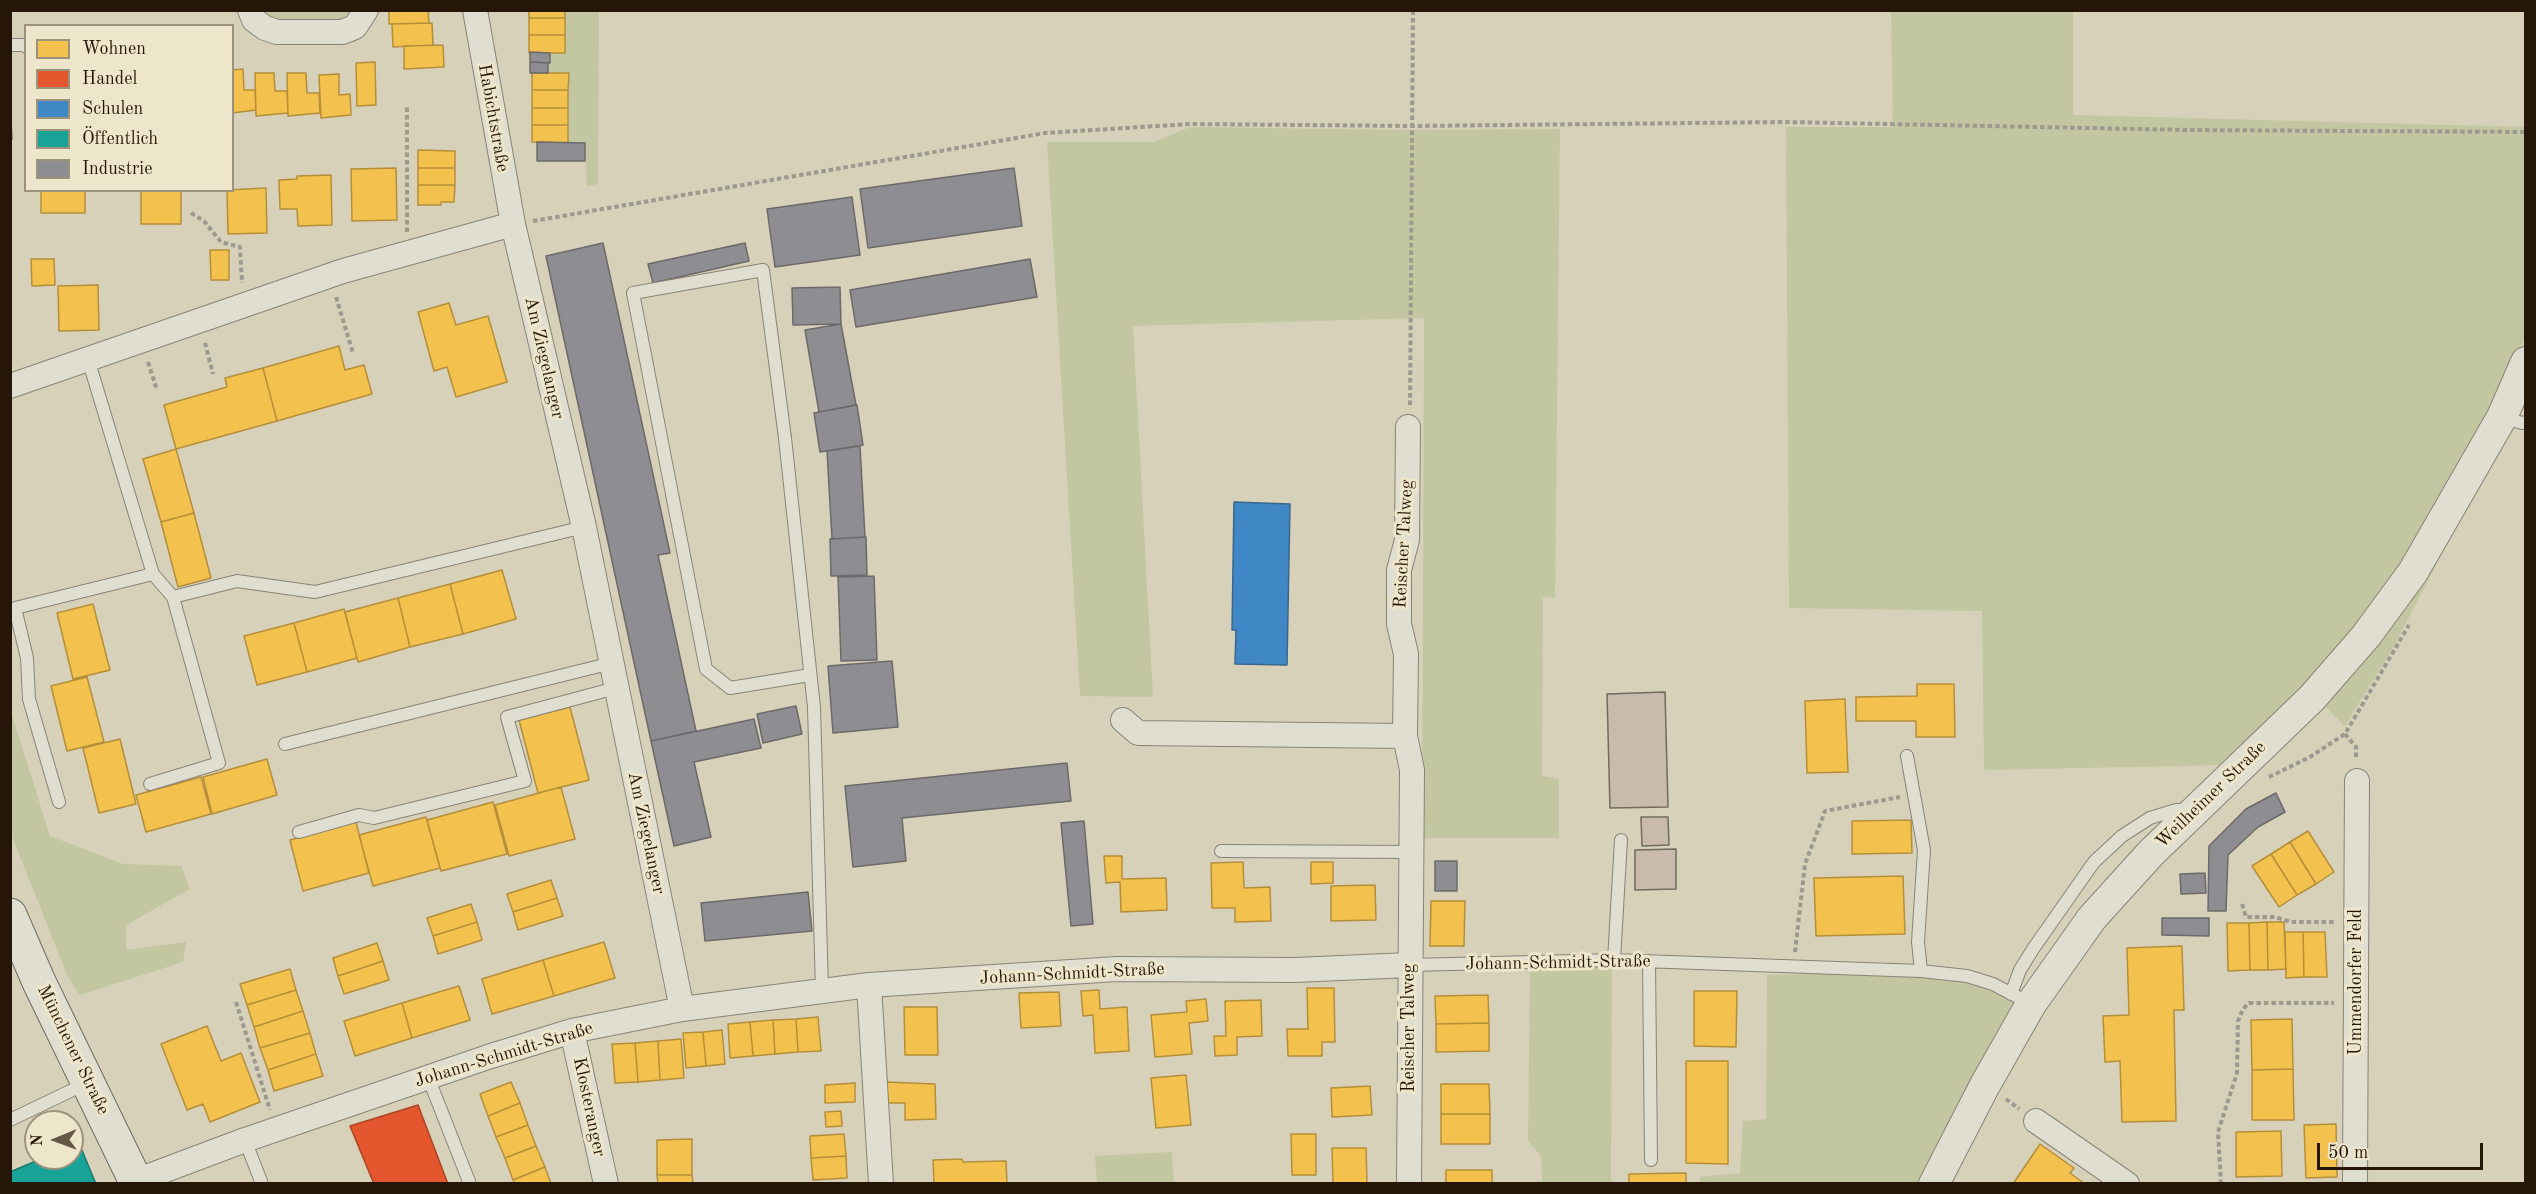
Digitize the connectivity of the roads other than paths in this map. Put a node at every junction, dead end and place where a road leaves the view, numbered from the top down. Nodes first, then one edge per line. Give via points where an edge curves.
1 (250, 10) edge
2 (366, 10) edge
3 (475, 10) edge
4 (513, 224) junction
5 (88, 359) junction
6 (2526, 362) edge
7 (10, 386) edge
8 (2514, 419) edge
9 (1408, 427) road end
10 (584, 527) junction
11 (153, 574) junction
12 (173, 597) junction
13 (612, 663) junction
14 (810, 675) junction
15 (616, 688) junction
16 (1123, 720) dead end
17 (1406, 736) junction
18 (285, 744) dead end
19 (1907, 756) dead end
20 (2357, 781) dead end
21 (150, 784) dead end
22 (59, 802) dead end
23 (299, 832) dead end
24 (1621, 840) dead end
25 (1221, 851) dead end
26 (1411, 852) junction
27 (10, 915) edge
28 (1614, 960) junction
29 (1649, 961) junction
30 (1409, 965) junction
31 (1921, 971) junction
32 (869, 985) junction
33 (822, 990) junction
34 (2021, 999) junction
35 (682, 1009) junction
36 (572, 1031) junction
37 (428, 1077) junction
38 (88, 1083) junction
39 (10, 1120) edge
40 (2036, 1121) dead end
41 (245, 1140) junction
42 (1651, 1160) dead end
43 (136, 1182) edge
44 (262, 1184) edge
45 (470, 1184) edge
46 (606, 1184) edge
47 (881, 1184) edge
48 (1408, 1184) edge
49 (1934, 1184) edge
50 (2127, 1184) edge
51 (2355, 1184) edge

1 - 2 street via 254,20 277,32 342,32 355,27
3 - 4 street, Habichtstraße
4 - 5 street via 329,276
4 - 10 street, Am Ziegelanger
5 - 7 street
5 - 11 lane
6 - 8 street, Weilheimer Straße
8 - 34 street, Weilheimer Straße via 2366,636 2312,698 2151,853
9 - 17 street, Reischer Talweg via 1407,540 1399,570 1400,624 1406,654
10 - 12 lane via 315,592 237,581
10 - 13 street, Am Ziegelanger
11 - 12 lane
11 - 22 lane via 15,608 27,658 29,699
12 - 21 lane via 219,763
13 - 15 street, Am Ziegelanger
13 - 18 lane
14 - 14 lane via 763,270 633,293 706,669 730,687
14 - 33 lane
15 - 23 lane via 507,717 525,781 374,818 359,815
15 - 35 street, Am Ziegelanger
16 - 17 street via 1138,734
17 - 26 street, Reischer Talweg via 1412,770
19 - 31 lane via 1924,850 1918,942
20 - 51 street, Ummendorfer Feld
24 - 28 lane
25 - 26 lane
26 - 30 street, Reischer Talweg
27 - 38 main road, Münchener Straße
28 - 29 lane, Johann-Schmidt-Straße
28 - 30 lane, Johann-Schmidt-Straße
29 - 31 lane, Johann-Schmidt-Straße
29 - 42 lane
30 - 32 street, Johann-Schmidt-Straße via 1295,970 1117,969
30 - 48 street, Reischer Talweg
31 - 34 lane, Johann-Schmidt-Straße via 1967,976 1994,984
32 - 33 street, Johann-Schmidt-Straße
32 - 47 street
33 - 35 street, Johann-Schmidt-Straße
34 - 49 street, Weilheimer Straße via 1985,1085
35 - 36 street, Johann-Schmidt-Straße
36 - 37 street, Johann-Schmidt-Straße
36 - 46 street, Klosteranger
37 - 41 street, Johann-Schmidt-Straße
37 - 45 lane
38 - 39 lane
38 - 43 main road, Münchener Straße
40 - 50 street
41 - 43 street, Johann-Schmidt-Straße
41 - 44 lane

